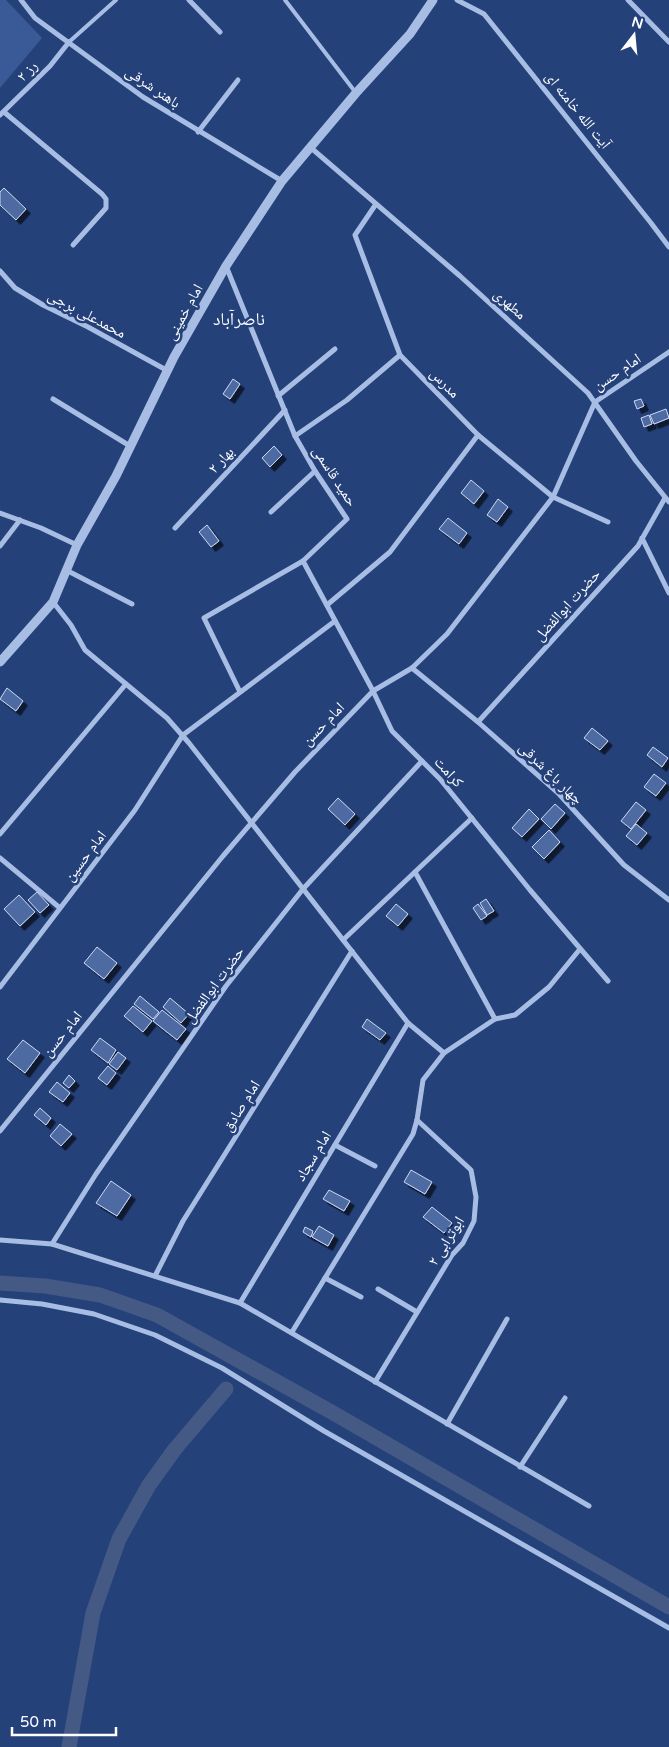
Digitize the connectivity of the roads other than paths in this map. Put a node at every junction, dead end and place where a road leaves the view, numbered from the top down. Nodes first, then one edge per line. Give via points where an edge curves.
1 (20, 0) edge
2 (116, 0) edge
3 (189, 0) edge
4 (285, 0) edge
5 (433, 0) edge
6 (457, 0) edge
7 (628, 0) edge
8 (220, 32) dead end
9 (69, 42) junction
10 (669, 42) edge
11 (238, 80) dead end
12 (356, 93) junction
13 (2, 114) edge
14 (198, 132) junction
15 (310, 147) junction
16 (282, 181) junction
17 (376, 204) junction
18 (73, 246) dead end
19 (669, 248) edge
20 (226, 266) junction
21 (1, 276) edge
22 (335, 349) dead end
23 (669, 352) edge
24 (400, 355) junction
25 (168, 371) junction
26 (278, 396) junction
27 (53, 399) dead end
28 (595, 402) junction
29 (285, 410) junction
30 (478, 435) junction
31 (295, 436) junction
32 (130, 446) junction
33 (315, 471) junction
34 (553, 497) junction
35 (667, 500) edge
36 (272, 512) dead end
37 (0, 513) edge
38 (20, 520) junction
39 (608, 522) dead end
40 (175, 528) dead end
41 (642, 538) junction
42 (76, 545) junction
43 (0, 546) edge
44 (303, 560) junction
45 (66, 570) junction
46 (669, 593) edge
47 (53, 602) junction
48 (132, 604) dead end
49 (327, 605) junction
50 (335, 621) junction
51 (0, 662) edge
52 (412, 668) junction
53 (126, 684) junction
54 (373, 691) junction
55 (240, 692) junction
56 (478, 722) junction
57 (183, 735) junction
58 (422, 761) junction
59 (472, 818) junction
60 (251, 823) junction
61 (0, 834) edge
62 (0, 858) edge
63 (415, 872) junction
64 (303, 889) junction
65 (669, 900) edge
66 (60, 908) junction
67 (343, 940) junction
68 (580, 949) junction
69 (352, 951) junction
70 (608, 981) dead end
71 (0, 987) edge
72 (495, 1019) junction
73 (408, 1023) junction
74 (444, 1053) junction
75 (418, 1120) junction
76 (0, 1131) edge
77 (335, 1145) junction
78 (375, 1166) dead end
79 (0, 1240) edge
80 (52, 1244) junction
81 (154, 1276) junction
82 (325, 1278) junction
83 (378, 1290) dead end
84 (362, 1297) dead end
85 (0, 1300) edge
86 (240, 1302) junction
87 (418, 1312) junction
88 (507, 1319) dead end
89 (292, 1332) junction
90 (375, 1382) junction
91 (565, 1398) dead end
92 (447, 1424) junction
93 (520, 1466) junction
94 (588, 1506) dead end
95 (669, 1628) edge

1 - 9 street, باهنر شرقی via 35,18
2 - 9 lane
3 - 8 street
4 - 12 lane
5 - 12 street, امام خمینی via 410,34
6 - 19 street, آیت الله خامنه ای via 484,14
7 - 10 street
9 - 13 street, رز ۲
9 - 14 street, باهنر شرقی via 143,97
11 - 14 street
12 - 15 street, امام خمینی
13 - 18 street via 106,199 106,208
14 - 16 street, باهنر شرقی
15 - 16 street, امام خمینی
15 - 17 street, مطهری
16 - 20 street, امام خمینی
17 - 24 street, مدرس via 355,235
17 - 28 street, مطهری via 460,276
20 - 25 street, امام خمینی
20 - 26 street, حمید قاسمی
21 - 25 street, محمدعلی برجی via 43,305
22 - 26 street
23 - 28 street, امام حسن
24 - 30 street, مدرس
24 - 31 street via 347,400
25 - 32 street, امام خمینی
26 - 29 street, حمید قاسمی
27 - 32 street
28 - 34 street, امام حسن
28 - 35 street, مطهری
29 - 31 street, حمید قاسمی
29 - 40 street, بهار ۲
30 - 34 street, مدرس
30 - 49 street via 390,552
31 - 33 street, حمید قاسمی
32 - 42 street, امام خمینی
33 - 36 street
33 - 44 street, حمید قاسمی via 347,519
34 - 39 street, مدرس
34 - 52 street, امام حسن via 447,634
35 - 41 street, حضرت ابوالفضل
37 - 38 street
38 - 42 street
38 - 43 street
41 - 46 street
41 - 56 street, حضرت ابوالفضل
42 - 45 street, امام خمینی
44 - 49 street, کرامت
44 - 55 street, حمید قاسمی via 204,618
45 - 47 street, امام خمینی
45 - 48 street
47 - 51 street, امام خمینی
47 - 53 street via 85,650
49 - 50 street, کرامت
50 - 54 street, کرامت
50 - 55 street
52 - 54 street, امام حسن
52 - 56 street, چهار باغ شرقی
53 - 57 street
53 - 61 street
54 - 58 street, کرامت via 392,731
54 - 60 street, امام حسن
55 - 57 street
56 - 65 street, چهار باغ شرقی via 559,794 624,865
57 - 60 street
57 - 66 street, امام حسین via 135,810
58 - 59 street, کرامت
58 - 64 street, حضرت ابوالفضل
59 - 63 street
59 - 68 street, کرامت
60 - 64 street
60 - 76 street, امام حسن
62 - 66 street
63 - 67 street
63 - 72 street
64 - 67 street
64 - 80 street, حضرت ابوالفضل via 221,994 96,1174
66 - 71 street, امام حسین
67 - 69 street
68 - 70 street, کرامت
68 - 72 street via 549,988 515,1014
69 - 73 street
69 - 81 street, امام صادق via 183,1221
72 - 74 street
73 - 74 street
73 - 77 street, امام سجاد
74 - 75 street via 423,1080
75 - 82 street via 413,1134
75 - 87 street, ابوترابی ۲ via 471,1170 476,1197 469,1234 452,1255
77 - 78 street
77 - 86 street, امام سجاد
79 - 80 street
80 - 81 street
81 - 86 street
82 - 84 street
82 - 89 street
83 - 87 street
85 - 95 street via 94,1314 155,1334 222,1368 324,1431
86 - 89 street
87 - 90 street, ابوترابی ۲
88 - 92 street
89 - 90 street
90 - 92 street
91 - 93 street
92 - 93 street
93 - 94 street

